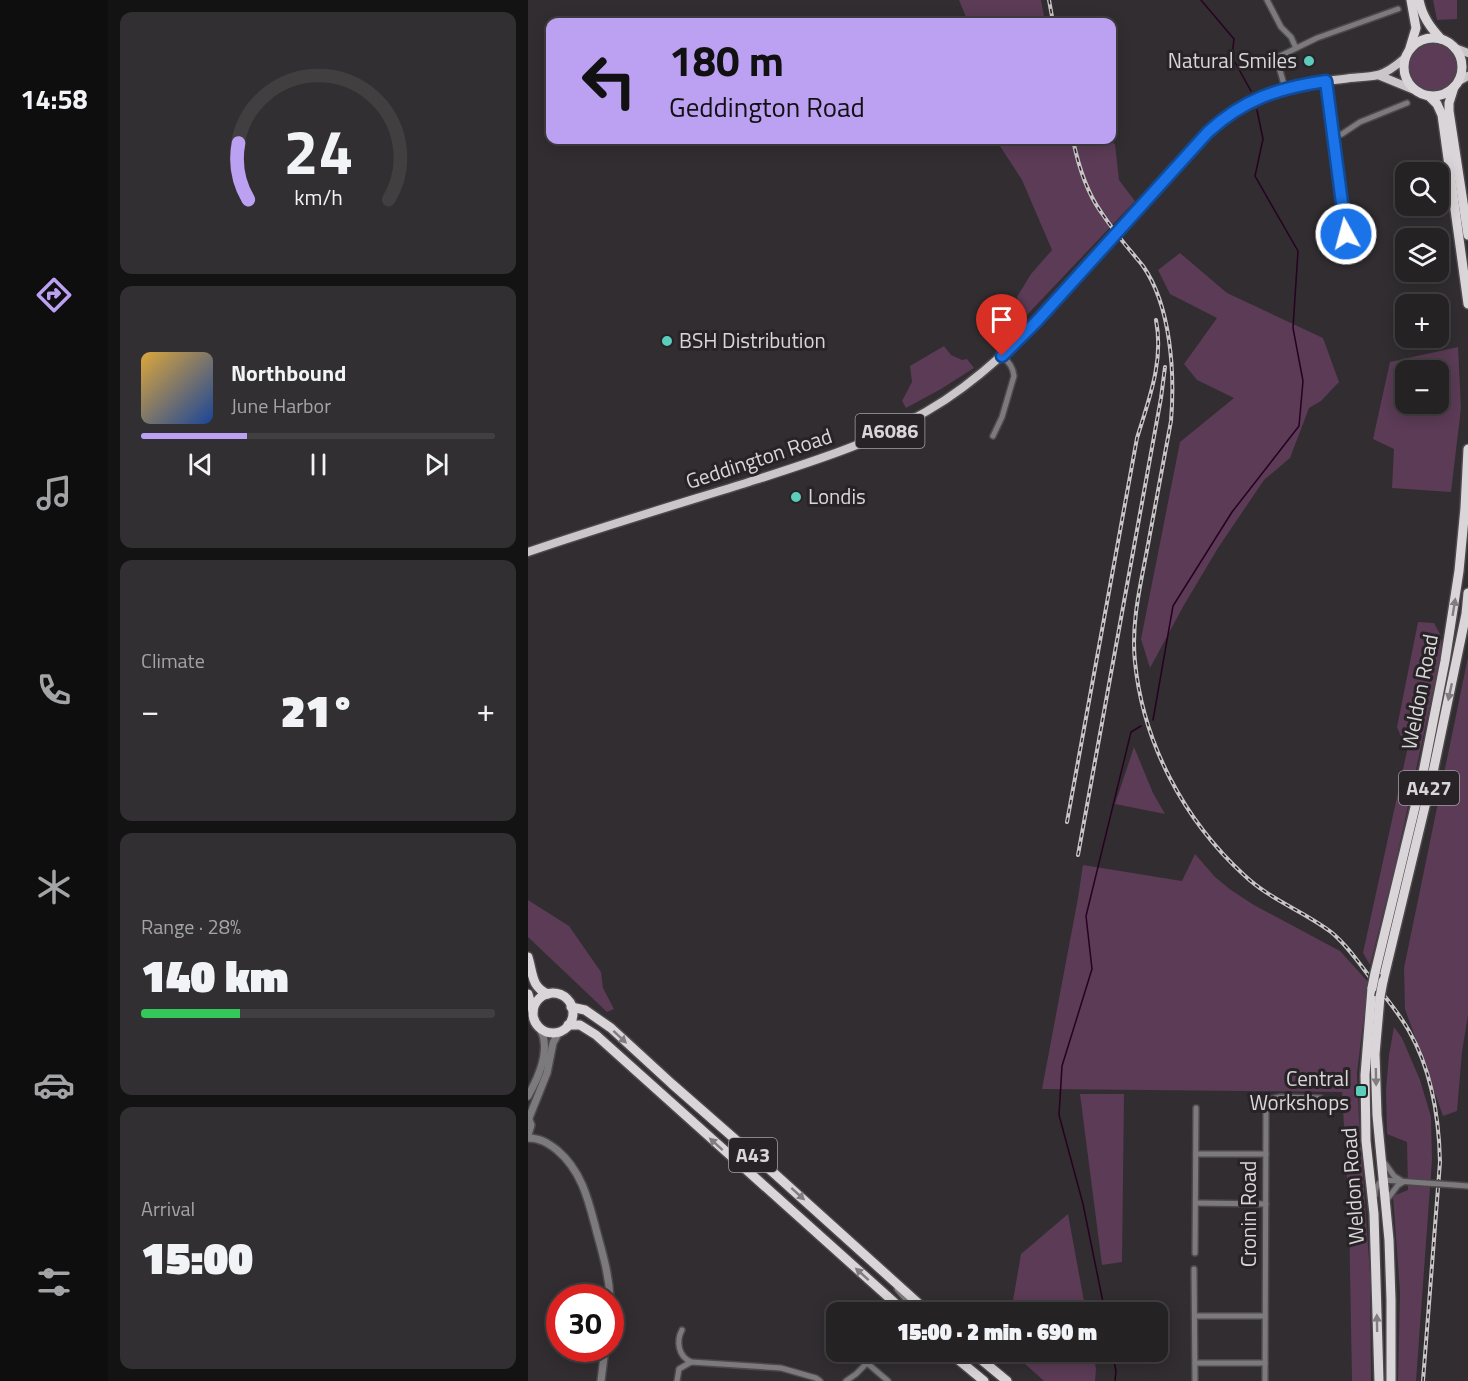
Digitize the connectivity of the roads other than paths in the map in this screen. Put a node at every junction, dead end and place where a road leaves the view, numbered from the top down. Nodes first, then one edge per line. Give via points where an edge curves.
1 (1267, 0) edge
2 (1411, 0) edge
3 (1419, 0) edge
4 (1398, 9) dead end
5 (1441, 39) junction
6 (1296, 48) junction
7 (1455, 48) junction
8 (1407, 54) junction
9 (1468, 54) edge
10 (1378, 75) junction
11 (1468, 76) edge
12 (1326, 81) junction
13 (1456, 84) junction
14 (1285, 88) junction
15 (1417, 91) junction
16 (1429, 96) junction
17 (1407, 103) dead end
18 (1333, 136) junction
19 (1468, 235) edge
20 (1350, 261) dead end
21 (1468, 304) edge
22 (1002, 356) junction
23 (993, 436) dead end
24 (1468, 449) edge
25 (528, 552) edge
26 (1468, 593) edge
27 (528, 957) edge
28 (528, 994) edge
29 (548, 994) junction
30 (571, 1007) junction
31 (533, 1011) junction
32 (568, 1025) junction
33 (539, 1027) junction
34 (559, 1032) junction
35 (528, 1096) edge
36 (1320, 1098) dead end
37 (1196, 1108) dead end
38 (529, 1117) edge
39 (529, 1134) edge
40 (1196, 1154) junction
41 (1266, 1154) junction
42 (1381, 1157) junction
43 (1384, 1180) junction
44 (1403, 1182) junction
45 (1468, 1186) edge
46 (1386, 1202) junction
47 (1196, 1203) junction
48 (1266, 1204) junction
49 (1374, 1214) junction
50 (1195, 1253) dead end
51 (1194, 1269) dead end
52 (883, 1271) junction
53 (609, 1284) edge
54 (894, 1302) edge
55 (908, 1302) edge
56 (917, 1302) edge
57 (1195, 1316) junction
58 (1265, 1316) junction
59 (682, 1330) dead end
60 (603, 1362) edge
61 (691, 1362) junction
62 (961, 1362) edge
63 (984, 1362) edge
64 (867, 1363) joint
65 (1195, 1363) junction
66 (1265, 1363) junction
67 (601, 1381) edge
68 (677, 1381) edge
69 (820, 1381) edge
70 (846, 1381) edge
71 (888, 1381) edge
72 (984, 1381) edge
73 (1007, 1381) edge
74 (1195, 1381) edge
75 (1265, 1381) edge
76 (1379, 1381) edge
77 (1391, 1381) edge

1 - 6 street
2 - 8 highway via 1416,28
3 - 5 highway via 1427,22
4 - 6 street
5 - 7 highway
5 - 8 highway via 1420,41
6 - 14 street via 1277,60
7 - 9 main road
7 - 13 highway via 1462,67
8 - 10 main road, A6086
8 - 15 highway via 1404,73
10 - 12 main road, A6086
10 - 15 main road, A6086
11 - 13 main road
12 - 14 main road, A6086
12 - 18 street
13 - 16 highway via 1447,93
13 - 19 highway via 1449,111
14 - 22 main road, Geddington Road / A6086, bridge via 1248,102 1219,122
15 - 16 highway
16 - 21 highway via 1443,116
17 - 18 street
18 - 20 street
22 - 23 street via 1011,364 1014,376
22 - 25 main road, Geddington Road / A6086 via 944,400 857,446
49 -> 24 highway, Weldon Road / A427, bridge via 1366,1141 1365,1076 1372,988 1422,778 1445,661 1459,571
26 -> 42 highway, Weldon Road / A427, bridge via 1432,777 1380,997 1375,1054
27 - 29 highway, A43 via 534,980
28 - 31 highway
29 - 30 highway, A43 via 561,995
29 - 31 highway via 538,1000
30 - 32 highway
30 -> 52 highway, A43 via 585,1010 610,1028
31 - 33 highway
32 - 34 highway
54 -> 32 highway, A43 via 596,1035 580,1025
33 - 34 highway via 546,1032
33 - 35 street via 544,1052
34 - 38 street
36 - 41 street, Cronin Road via 1270,1099 1266,1106
37 - 40 street
38 - 39 street
39 - 53 street via 560,1152 580,1178
40 - 41 street
40 - 47 street
41 - 48 street, Cronin Road
42 - 43 highway, Weldon Road / A427
42 - 44 street
43 - 44 street
43 - 46 highway, Weldon Road / A427
43 - 49 street via 1375,1189
44 - 45 street, bridge
44 - 46 street
46 - 77 highway, Weldon Road / A427
47 - 48 street
47 - 50 street
48 - 58 street, Cronin Road
76 -> 49 highway, Weldon Road / A427
51 - 57 street
52 - 55 street
52 - 56 highway, A43
57 - 58 street
57 - 65 street
58 - 66 street, Cronin Road
59 - 61 street via 678,1348
60 - 67 street
61 - 68 street via 679,1369
61 - 69 street via 781,1368
62 - 72 highway
63 - 73 highway
64 - 70 street
64 - 71 street
65 - 66 street
65 - 74 street
66 - 75 street, Cronin Road

